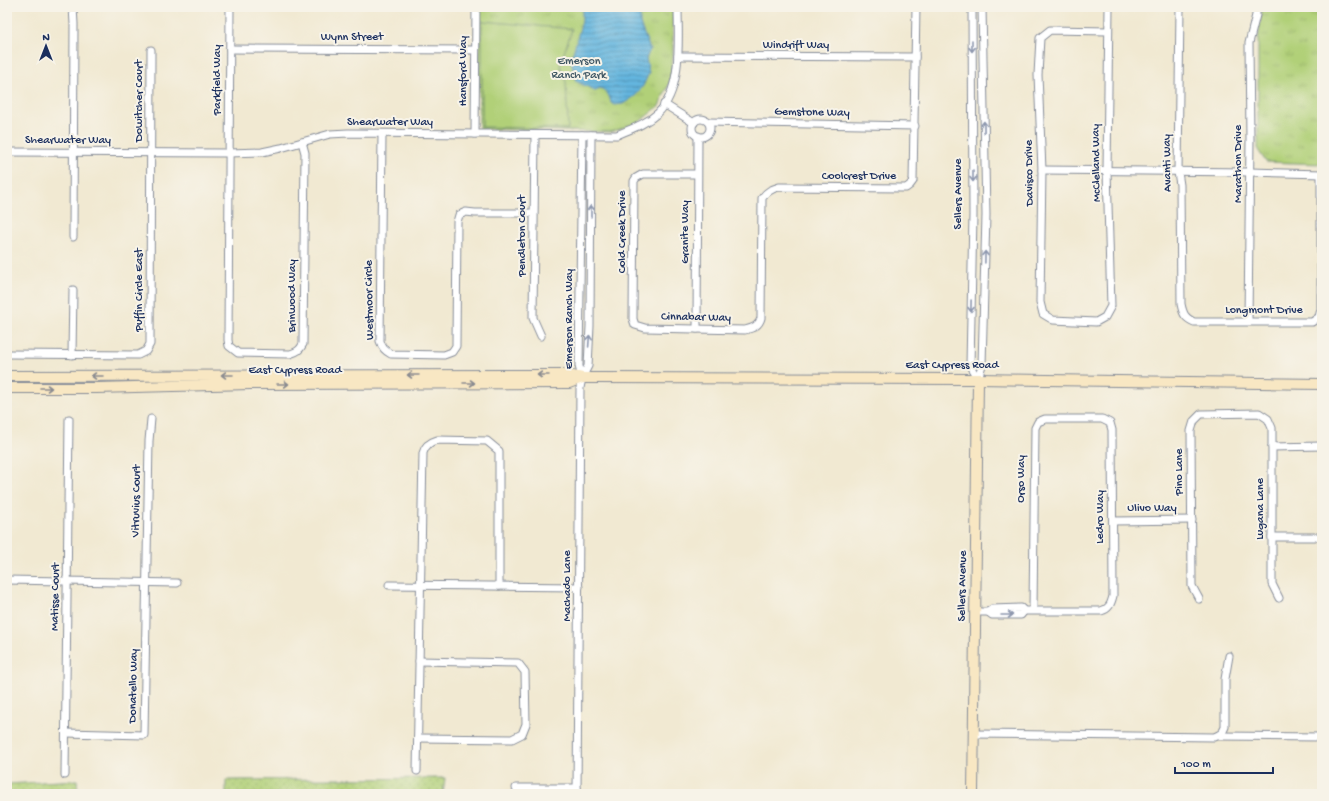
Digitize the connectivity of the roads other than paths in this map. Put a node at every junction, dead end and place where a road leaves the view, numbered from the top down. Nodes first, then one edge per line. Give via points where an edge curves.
1 (73, 7) edge
2 (230, 7) edge
3 (476, 7) edge
4 (678, 7) edge
5 (916, 7) edge
6 (972, 7) edge
7 (982, 7) edge
8 (1109, 7) edge
9 (1180, 7) edge
10 (1256, 7) edge
11 (1108, 31) junction
12 (230, 49) junction
13 (151, 50) dead end
14 (475, 50) junction
15 (678, 56) junction
16 (915, 57) junction
17 (664, 104) junction
18 (708, 122) junction
19 (694, 123) junction
20 (915, 126) junction
21 (382, 134) junction
22 (475, 134) junction
23 (535, 135) junction
24 (582, 135) junction
25 (591, 135) junction
26 (698, 136) junction
27 (302, 142) junction
28 (7, 152) edge
29 (74, 152) junction
30 (151, 152) junction
31 (229, 153) junction
32 (1042, 170) junction
33 (1107, 171) junction
34 (1178, 172) junction
35 (1250, 172) junction
36 (697, 174) junction
37 (1321, 174) edge
38 (534, 213) junction
39 (73, 237) dead end
40 (73, 290) dead end
41 (1105, 317) joint
42 (1186, 318) joint
43 (1248, 321) junction
44 (635, 325) joint
45 (756, 327) joint
46 (696, 329) junction
47 (541, 336) dead end
48 (7, 354) edge
49 (72, 355) junction
50 (7, 376) edge
51 (582, 378) junction
52 (978, 379) junction
53 (1322, 384) edge
54 (7, 388) edge
55 (1268, 418) joint
56 (69, 419) dead end
57 (151, 419) dead end
58 (1110, 423) joint
59 (1272, 446) junction
60 (1322, 446) edge
61 (1192, 520) junction
62 (1113, 521) junction
63 (1272, 537) junction
64 (1322, 537) edge
65 (7, 580) edge
66 (67, 581) junction
67 (147, 583) junction
68 (177, 583) dead end
69 (389, 585) dead end
70 (420, 585) junction
71 (498, 586) junction
72 (579, 587) junction
73 (1279, 598) dead end
74 (1199, 599) dead end
75 (1033, 611) junction
76 (975, 612) junction
77 (1229, 656) dead end
78 (419, 661) junction
79 (66, 733) junction
80 (974, 734) junction
81 (1218, 736) junction
82 (1322, 737) edge
83 (418, 738) junction
84 (418, 771) dead end
85 (65, 775) dead end
86 (516, 788) dead end
87 (577, 791) edge
88 (972, 794) edge

1 - 29 street
2 - 12 street, Parkfield Way
3 - 14 street, Hansford Way
4 - 15 street, Shearwater Way
5 - 16 street, Coolcrest Drive
6 -> 52 street, Sellers Avenue via 973,215 970,366
52 -> 7 street, Sellers Avenue via 982,365 986,215
8 - 11 street, McClelland Way
9 - 34 street, Avanti Way
10 - 35 street, Marathon Drive via 1249,43
11 - 32 street, Davisco Drive via 1050,30 1040,38 1038,75
11 - 33 street, McClelland Way
12 - 14 street, Wynn Street
12 - 31 street, Parkfield Way
13 - 30 street, Dowitcher Court
14 - 22 street, Hansford Way
15 - 16 street, Windrift Way
15 - 17 street, Shearwater Way via 677,72 670,96
16 - 20 street, Coolcrest Drive
17 - 19 street
17 - 25 street, Shearwater Way via 658,113 637,127 617,135
18 - 19 street via 698,119
18 - 20 street, Gemstone Way
18 - 26 street via 708,133
19 - 26 street via 693,129
20 - 45 street, Coolcrest Drive via 914,176 910,186 906,188 779,187 765,194 762,198 761,318
21 - 22 street, Shearwater Way
21 - 27 street, Shearwater Way via 330,134
21 - 38 street, Westmoor Circle via 380,341 382,347 391,354 444,355 452,352 456,346 459,215 466,212
22 - 23 street, Shearwater Way
23 - 24 street, Shearwater Way
23 - 38 street, Pendleton Court
24 - 25 street, Shearwater Way
24 - 51 street, Emerson Ranch Way via 579,366
51 -> 25 street, Emerson Ranch Way via 588,366 590,326
26 - 36 street, Granite Way
27 - 31 street, Shearwater Way via 262,152
27 - 31 street, Brinwood Way via 305,153 304,339 300,349 290,354 243,354 229,346
28 - 29 street, Shearwater Way
29 - 30 street, Shearwater Way
29 - 39 street
30 - 31 street, Shearwater Way
30 - 49 street, Puffin Circle East via 150,344 146,351 138,355
32 - 33 street
32 - 41 street, Davisco Drive via 1040,302 1043,314 1053,320 1096,322
33 - 34 street
33 - 41 street, McClelland Way via 1111,306
34 - 35 street
34 - 42 street, Avanti Way via 1181,304
35 - 37 street
35 - 43 street, Marathon Drive
36 - 44 street, Cold Creek Drive via 643,174 634,181
36 - 46 street, Granite Way
37 - 43 street, Longmont Drive via 1319,317 1312,322
38 - 47 street, Pendleton Court via 533,318
40 - 49 street
42 - 43 street, Longmont Drive via 1194,322
44 - 46 street, Cinnabar Way via 644,328
45 - 46 street, Cinnabar Way via 746,330
48 - 49 street, Puffin Circle East
51 -> 50 street, East Cypress Road via 568,375
51 - 52 street, East Cypress Road
54 -> 51 street, East Cypress Road via 569,383
51 - 72 street, Machado Lane
52 - 53 street, East Cypress Road
52 - 76 street, Sellers Avenue
55 - 59 street, Lugana Lane via 1272,428
55 - 61 street, Pino Lane via 1259,413 1201,414 1194,421 1191,431
56 - 66 street, Matisse Court
57 - 67 street, Vitruvius Court
58 - 62 street, Ledro Way
58 - 75 street, Orso Way via 1102,419 1045,419 1038,422 1034,428
59 - 60 street
59 - 63 street, Lugana Lane
61 - 62 street, Ulivo Way
61 - 74 street, Pino Lane via 1192,586
62 - 75 street, Ledro Way via 1113,596 1106,609
63 - 64 street
63 - 73 street, Lugana Lane via 1272,584
65 - 66 street
66 - 67 street
66 - 79 street, Matisse Court
67 - 68 street
67 - 79 street, Donatello Way via 144,735
69 - 70 street
70 - 71 street
70 - 71 street via 422,452 425,446 437,440 487,441 498,450
70 - 78 street
71 - 72 street
72 - 87 street, Machado Lane
75 - 76 street via 1024,611 1022,615
76 - 80 street, Sellers Avenue
77 - 81 street via 1225,679 1225,727 1224,732
78 - 83 street
78 - 83 street via 518,663 524,672 526,724 522,734 512,739
79 - 85 street, Matisse Court
80 - 81 street
80 - 88 street, Sellers Avenue
81 - 82 street
83 - 84 street
86 - 87 street

